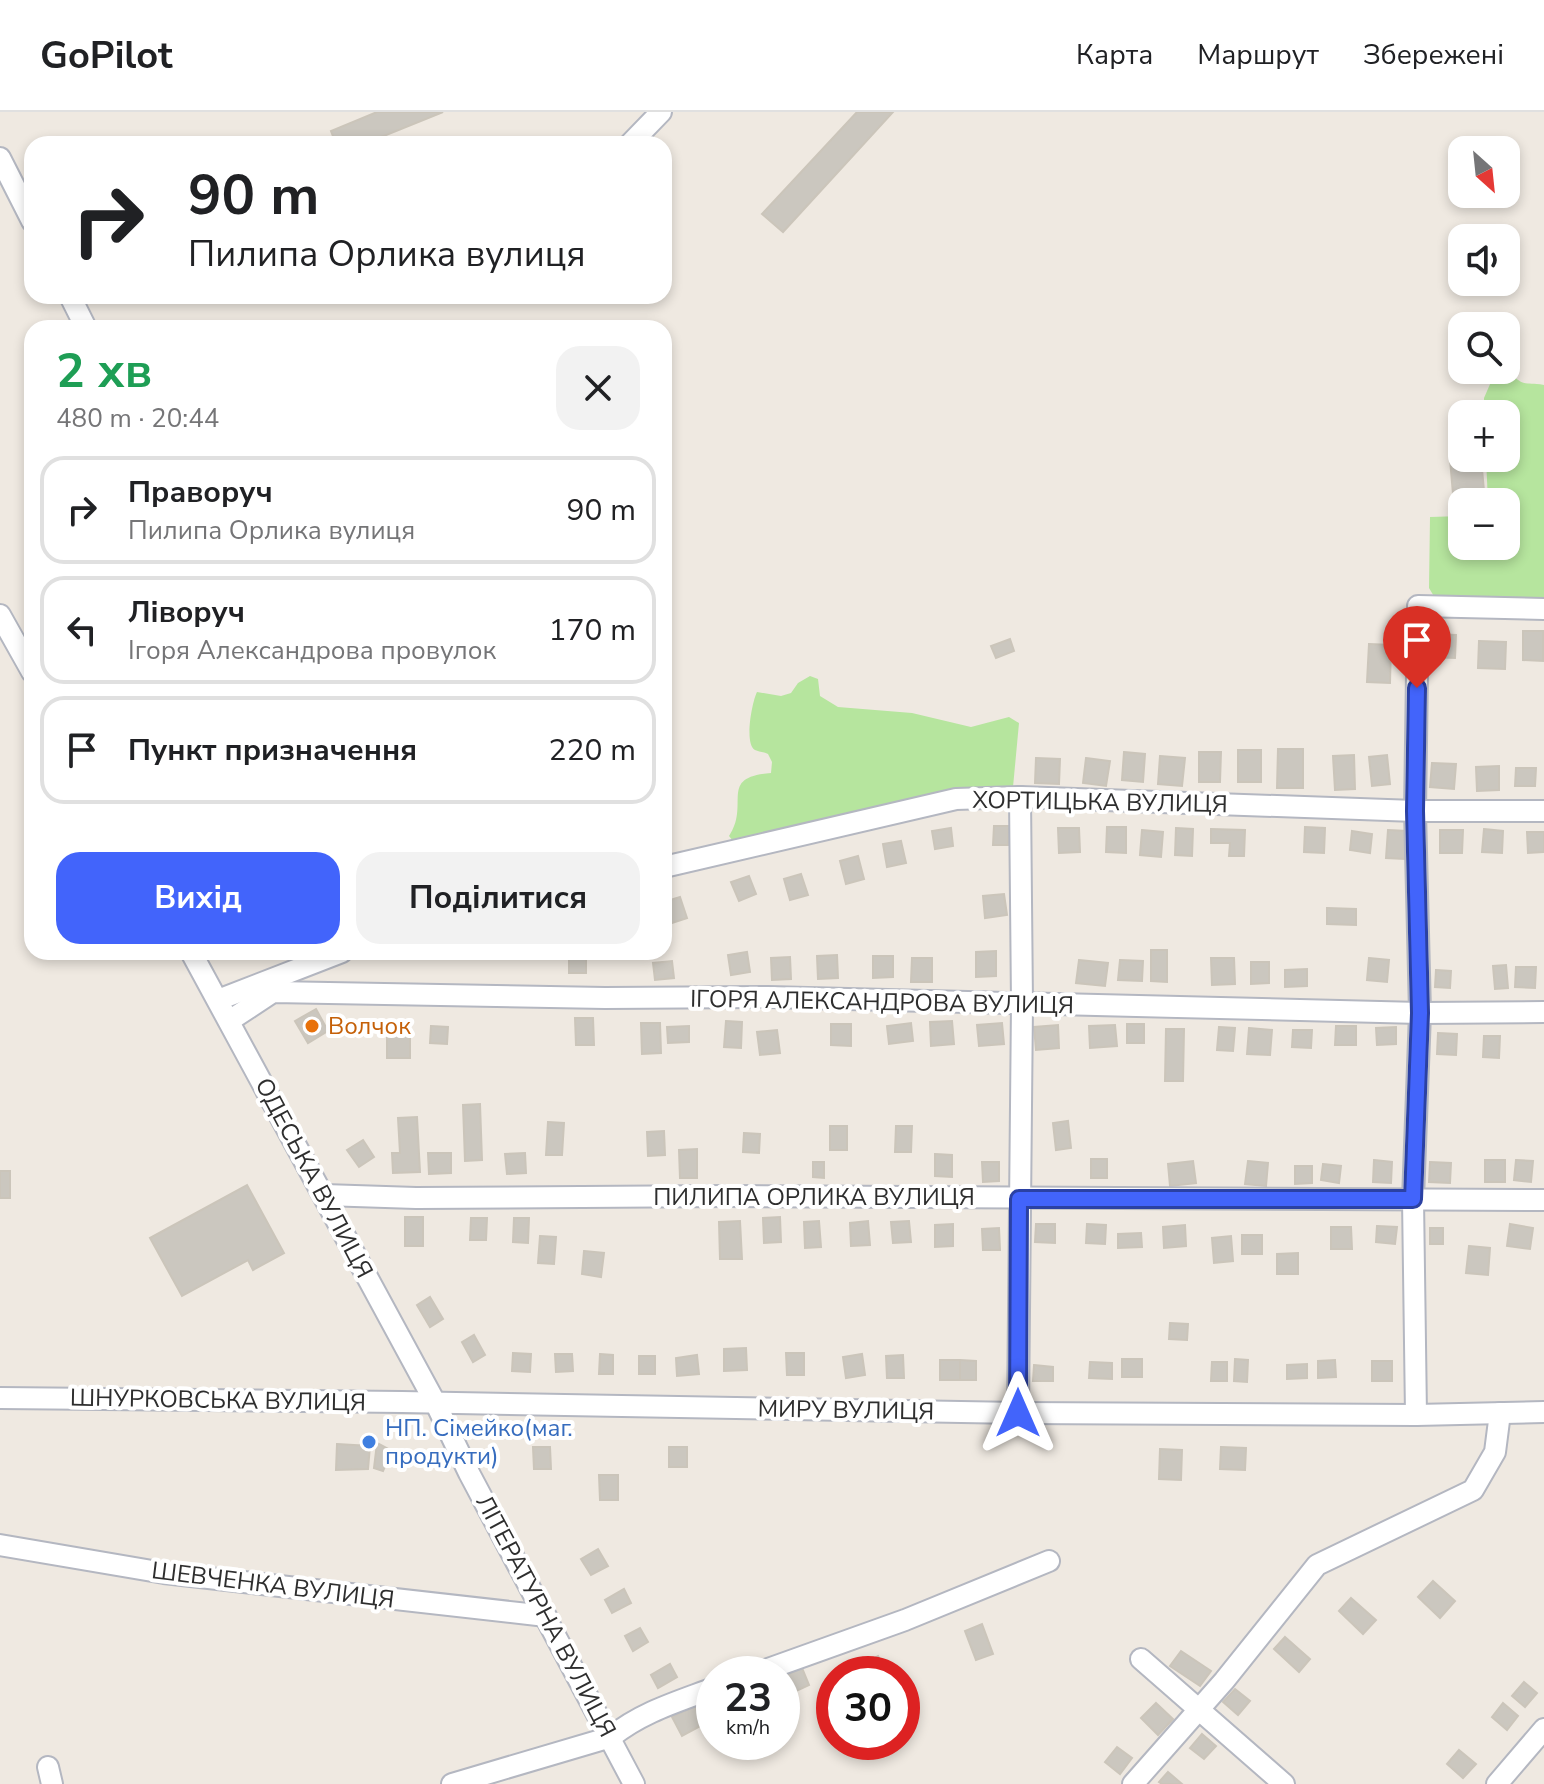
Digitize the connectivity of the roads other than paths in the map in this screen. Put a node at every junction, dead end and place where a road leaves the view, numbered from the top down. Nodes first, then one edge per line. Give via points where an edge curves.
1 (661, 112) edge
2 (638, 136) edge
3 (0, 158) edge
4 (24, 205) edge
5 (1544, 609) edge
6 (0, 615) edge
7 (24, 658) edge
8 (1020, 797) junction
9 (1415, 811) junction
10 (1544, 811) edge
11 (672, 865) edge
12 (196, 960) edge
13 (321, 960) edge
14 (218, 1000) junction
15 (1022, 1004) junction
16 (1544, 1012) edge
17 (1420, 1013) junction
18 (229, 1021) junction
19 (324, 1195) junction
20 (1019, 1199) junction
21 (1413, 1199) junction
22 (1544, 1200) edge
23 (0, 1398) edge
24 (436, 1404) junction
25 (1544, 1412) edge
26 (1018, 1413) junction
27 (1500, 1413) junction
28 (1416, 1415) junction
29 (0, 1545) edge
30 (1049, 1561) dead end
31 (546, 1616) junction
32 (800, 1658) edge
33 (1141, 1659) dead end
34 (696, 1694) edge
35 (1198, 1711) junction
36 (1544, 1729) edge
37 (611, 1737) junction
38 (452, 1784) edge
39 (634, 1784) edge
40 (1133, 1784) edge
41 (1284, 1784) edge
42 (1497, 1784) edge

1 - 2 street
3 - 4 street
5 - 9 street via 1418,606
6 - 7 street
8 - 9 street, ХОРТИЦЬКА ВУЛИЦЯ
8 - 11 street, ХОРТИЦЬКА ВУЛИЦЯ via 956,799
8 - 15 street
9 - 10 street, ХОРТИЦЬКА ВУЛИЦЯ
9 - 17 street
12 - 14 street, ОДЕСЬКА ВУЛИЦЯ
13 - 14 street
14 - 18 street, ОДЕСЬКА ВУЛИЦЯ
15 - 17 street, ІГОРЯ АЛЕКСАНДРОВА ВУЛИЦЯ
15 - 18 street, ІГОРЯ АЛЕКСАНДРОВА ВУЛИЦЯ via 273,992
15 - 20 street
16 - 17 street, ІГОРЯ АЛЕКСАНДРОВА ВУЛИЦЯ
17 - 21 street
18 - 19 street, ОДЕСЬКА ВУЛИЦЯ
19 - 20 street, ПИЛИПА ОРЛИКА ВУЛИЦЯ
19 - 24 street, ОДЕСЬКА ВУЛИЦЯ
20 - 21 street, ПИЛИПА ОРЛИКА ВУЛИЦЯ
20 - 26 street
21 - 22 street, ПИЛИПА ОРЛИКА ВУЛИЦЯ
21 - 28 street
23 - 24 street, ШНУРКОВСЬКА ВУЛИЦЯ
24 - 26 street, МИРУ ВУЛИЦЯ
24 - 31 street, ЛІТЕРАТУРНА ВУЛИЦЯ
25 - 27 street, МИРУ ВУЛИЦЯ
26 - 28 street, МИРУ ВУЛИЦЯ
27 - 28 street, МИРУ ВУЛИЦЯ
27 - 35 street via 1495,1452 1473,1490 1317,1565
29 - 31 street, ШЕВЧЕНКА ВУЛИЦЯ via 164,1573
30 - 32 street
31 - 37 street, ЛІТЕРАТУРНА ВУЛИЦЯ
33 - 35 street
34 - 37 street via 631,1721
35 - 40 street
35 - 41 street
36 - 42 street
37 - 38 street
37 - 39 street, ЛІТЕРАТУРНА ВУЛИЦЯ

